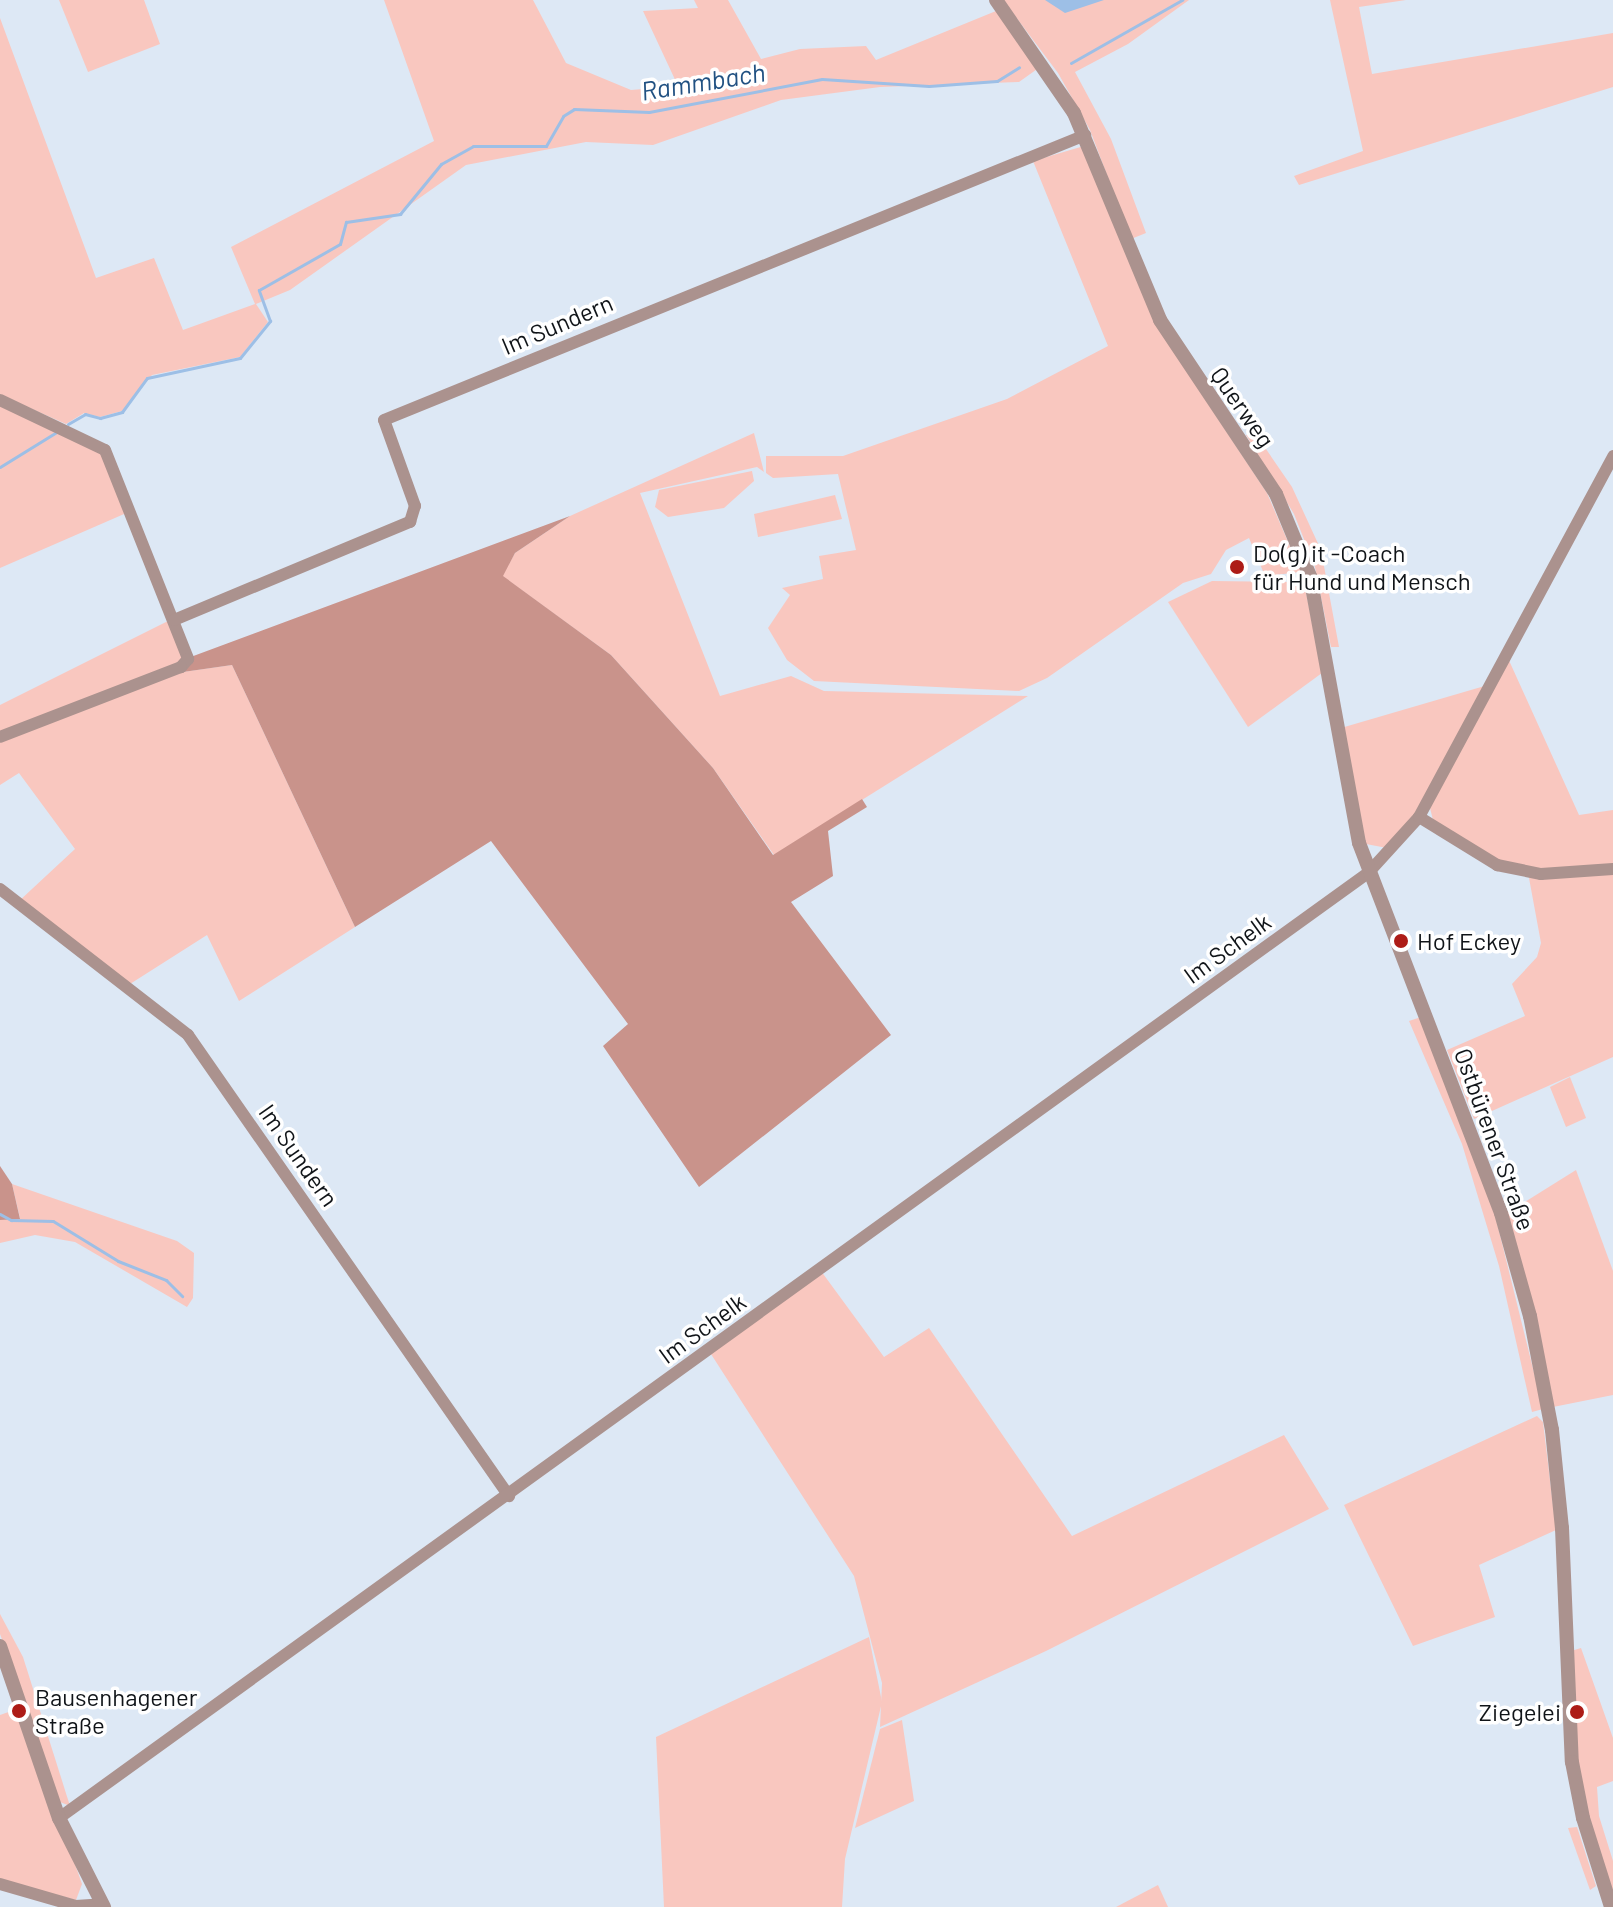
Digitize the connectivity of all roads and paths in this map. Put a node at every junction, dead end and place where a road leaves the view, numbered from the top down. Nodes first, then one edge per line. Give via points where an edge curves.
1 (996, 0) edge
2 (1085, 135) junction
3 (0, 400) edge
4 (1613, 456) edge
5 (174, 620) junction
6 (0, 737) edge
7 (1419, 817) junction
8 (1613, 869) edge
9 (1369, 872) junction
10 (0, 889) edge
11 (509, 1496) junction
12 (0, 1646) edge
13 (59, 1818) junction
14 (0, 1884) edge
15 (103, 1906) edge
16 (1611, 1907) edge

1 - 2 street, Querweg via 1048,69
2 - 5 street, Im Sundern via 384,420 415,506 410,522
2 - 9 street, Querweg via 1160,320 1255,461 1293,530 1317,600 1345,787
3 - 5 street via 105,450
4 - 7 street
5 - 6 street via 188,659 181,667
7 - 8 street via 1497,865 1541,874
7 - 9 street
9 - 11 street, Im Schelk
9 - 16 street, Ostbürener Straße via 1479,1151 1530,1316 1552,1430 1562,1528 1572,1762
10 - 11 street, Im Sundern via 188,1035
11 - 13 street, Im Schelk
12 - 13 street
13 - 15 street
14 - 15 street via 76,1906

